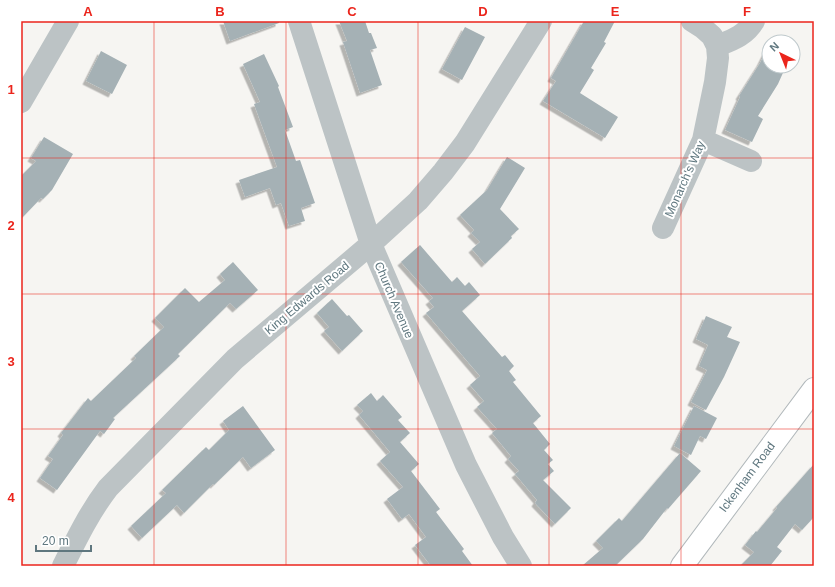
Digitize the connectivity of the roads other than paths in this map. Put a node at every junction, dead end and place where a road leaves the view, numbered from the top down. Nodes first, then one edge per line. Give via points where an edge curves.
1 (68, 21) edge
2 (299, 21) edge
3 (541, 21) edge
4 (692, 21) edge
5 (754, 21) edge
6 (717, 46) junction
7 (21, 102) edge
8 (704, 140) junction
9 (750, 161) dead end
10 (663, 228) dead end
11 (370, 244) junction
12 (814, 390) edge
13 (63, 566) edge
14 (520, 566) edge
15 (682, 566) edge

1 - 7 street
2 - 11 street, Church Avenue
3 - 11 street, King Edwards Road via 465,143 443,172 418,201
4 - 6 street via 712,36
5 - 6 street via 746,32 736,39
6 - 8 street, Monarch's Way via 715,82
8 - 9 street
8 - 10 street, Monarch's Way
11 - 13 street, King Edwards Road via 235,359 108,488 83,525
11 - 14 street, Church Avenue via 466,466
12 - 15 main road, Ickenham Road

